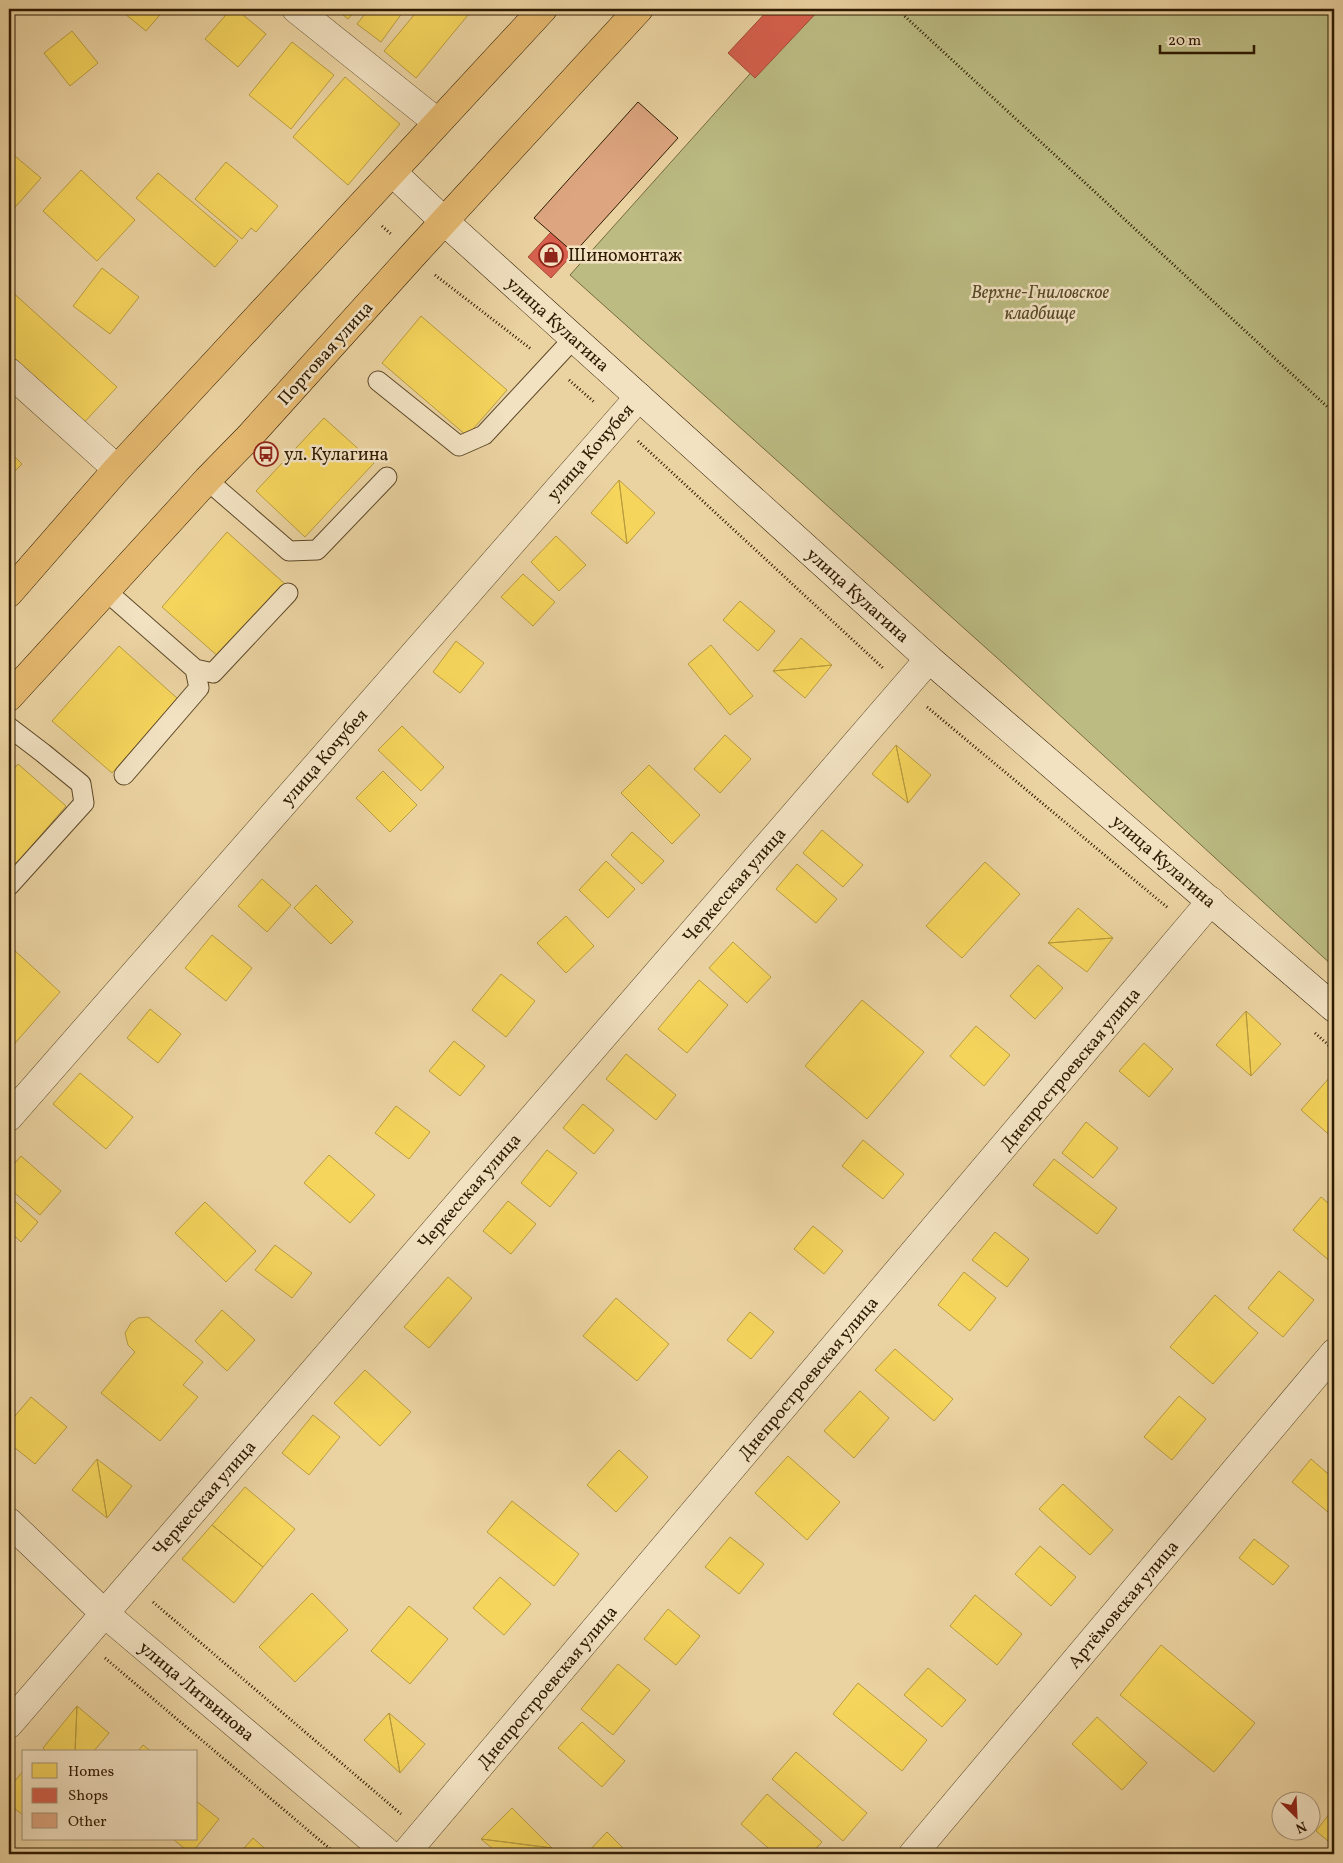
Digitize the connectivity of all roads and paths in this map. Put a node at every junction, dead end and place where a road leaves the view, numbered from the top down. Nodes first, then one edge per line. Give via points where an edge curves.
1 (296, 9) edge
2 (542, 9) edge
3 (639, 9) edge
4 (897, 9) edge
5 (438, 122) junction
6 (392, 172) junction
7 (444, 222) junction
8 (574, 338) junction
9 (9, 372) edge
10 (378, 381) dead end
11 (639, 397) junction
12 (1334, 413) edge
13 (117, 468) junction
14 (386, 478) dead end
15 (208, 480) junction
16 (106, 591) junction
17 (9, 593) edge
18 (288, 593) dead end
19 (929, 659) junction
20 (195, 669) junction
21 (9, 697) edge
22 (9, 727) edge
23 (124, 775) dead end
24 (9, 886) edge
25 (1211, 901) junction
26 (1334, 1008) edge
27 (9, 1117) edge
28 (1334, 1353) edge
29 (9, 1522) edge
30 (130, 1583) junction
31 (104, 1613) junction
32 (82, 1638) junction
33 (9, 1724) edge
34 (424, 1833) junction
35 (336, 1854) edge
36 (389, 1854) edge
37 (405, 1854) edge
38 (913, 1854) edge

1 - 5 street
2 - 5 main road
3 - 7 main road, Портовая улица
4 - 12 path
5 - 6 main road
6 - 7 street, улица Кулагина
6 - 13 main road
7 - 8 street, улица Кулагина
7 - 15 main road, Портовая улица
8 - 10 lane via 484,435 459,446
8 - 11 street, улица Кулагина
9 - 13 street
11 - 19 street, улица Кулагина
11 - 27 street, улица Кочубея
13 - 17 main road
14 - 15 lane via 317,550 288,551
15 - 16 main road, Портовая улица
16 - 20 lane
16 - 21 main road, Портовая улица
18 - 20 lane via 213,673
19 - 25 street, улица Кулагина
19 - 30 street, Черкесская улица
20 - 23 lane via 199,688
22 - 24 lane via 81,784 84,803
25 - 26 street, улица Кулагина
25 - 34 street, Днепростроевская улица
28 - 38 street, Артёмовская улица
29 - 31 street, улица Литвинова
30 - 31 street, Черкесская улица
30 - 34 path
31 - 32 street, Черкесская улица
31 - 36 street, улица Литвинова
32 - 33 street, Черкесская улица
32 - 35 path
34 - 37 street, Днепростроевская улица

